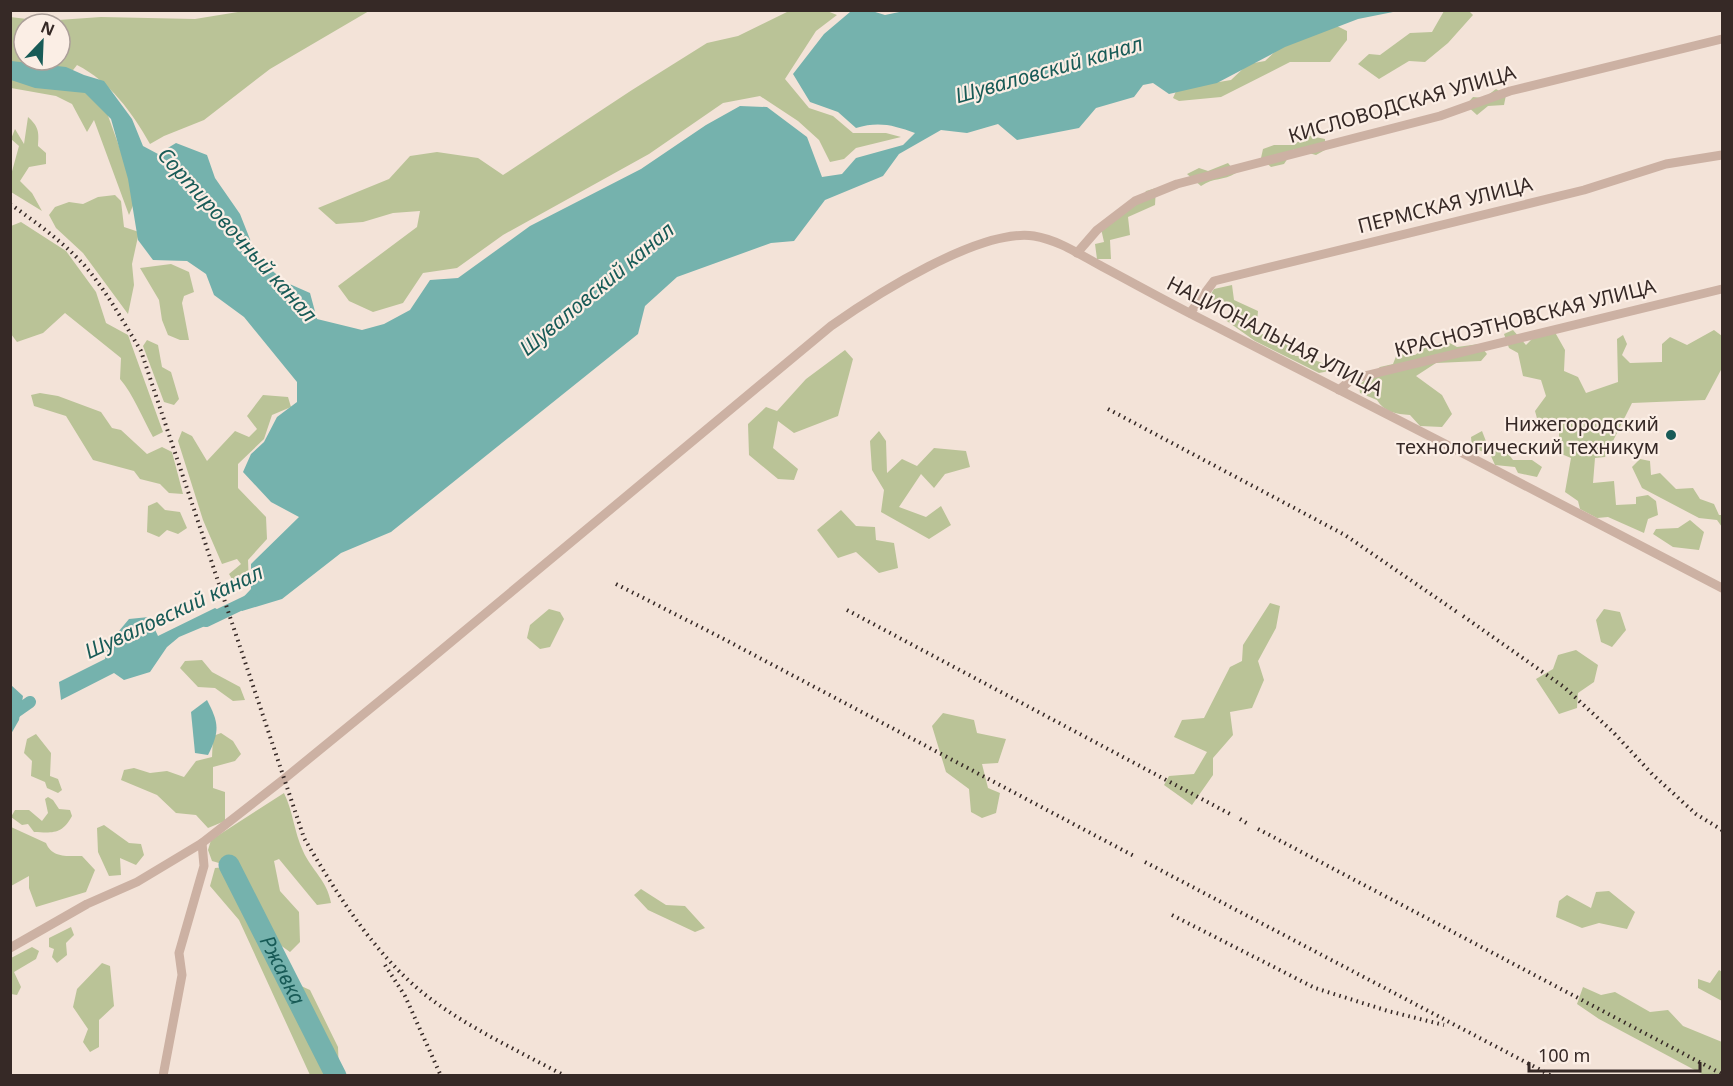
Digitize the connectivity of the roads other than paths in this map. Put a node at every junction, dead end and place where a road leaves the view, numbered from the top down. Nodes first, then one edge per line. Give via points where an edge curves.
1 (1722, 39) edge
2 (1722, 155) edge
3 (1077, 253) junction
4 (1722, 289) edge
5 (1190, 314) junction
6 (1339, 390) junction
7 (1722, 588) edge
8 (202, 843) junction
9 (10, 948) edge
10 (163, 1076) edge

1 - 3 street, КИСЛОВОДСКАЯ УЛИЦА via 1510,91 1440,116 1177,184 1135,201 1096,230
2 - 5 street, ПЕРМСКАЯ УЛИЦА via 1666,164 1584,190 1214,281
3 - 5 street, НАЦИОНАЛЬНАЯ УЛИЦА
3 - 8 street, НАЦИОНАЛЬНАЯ УЛИЦА via 1034,236 996,239 936,263 831,326 285,779
4 - 6 street, КРАСНОЭТНОВСКАЯ УЛИЦА via 1352,379
5 - 6 street, НАЦИОНАЛЬНАЯ УЛИЦА
6 - 7 street, НАЦИОНАЛЬНАЯ УЛИЦА
8 - 9 street via 137,882 87,904
8 - 10 street via 204,866 179,953 182,975

